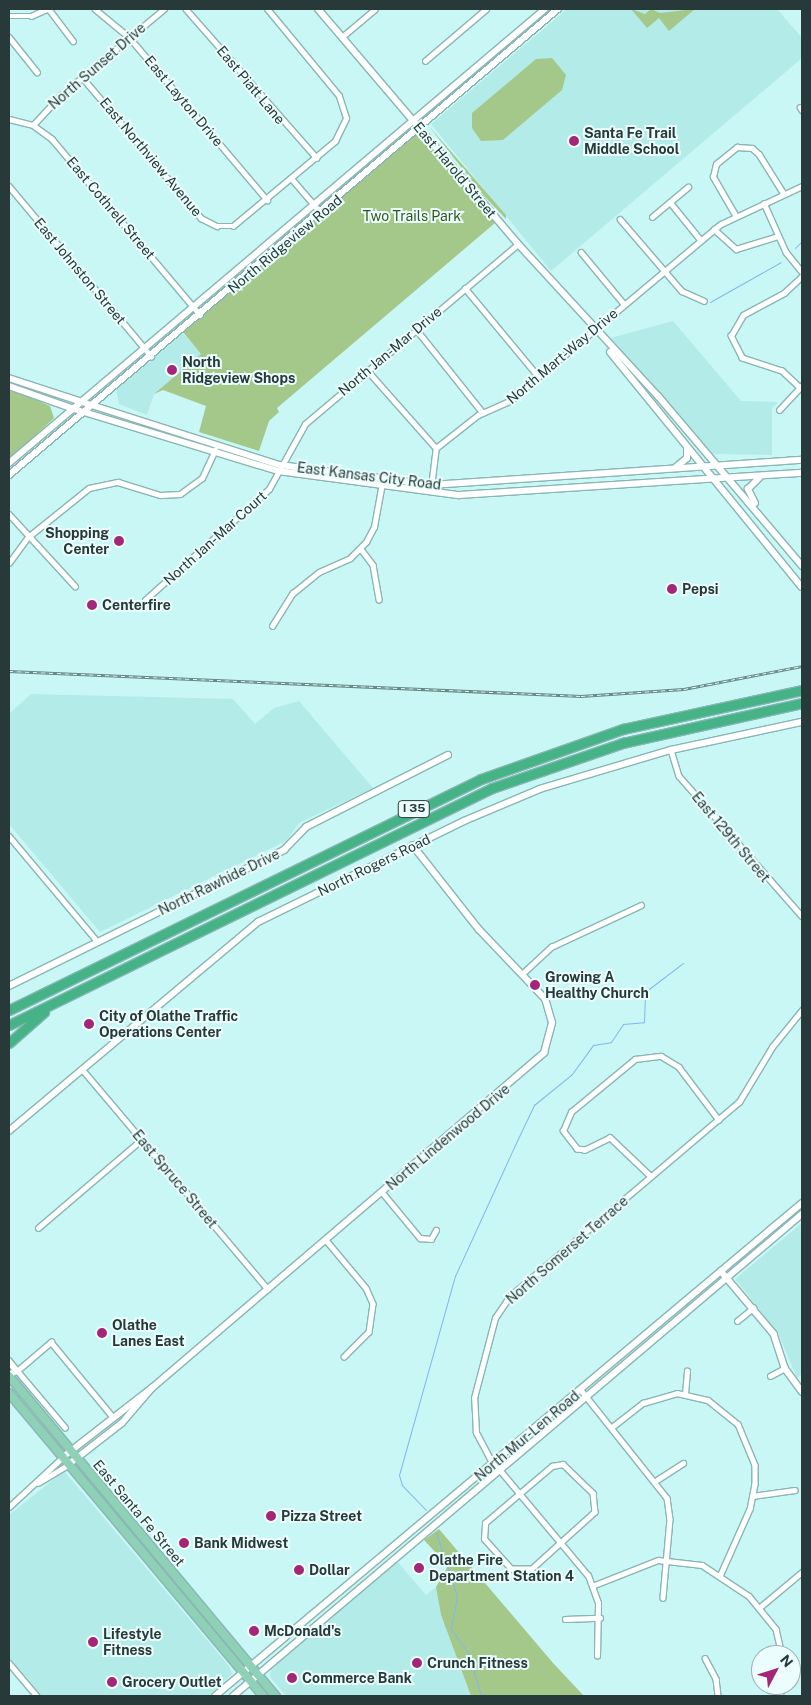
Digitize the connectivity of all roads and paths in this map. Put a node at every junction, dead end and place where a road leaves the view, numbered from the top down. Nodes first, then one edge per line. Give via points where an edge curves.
1 (48, 9) edge
2 (94, 9) edge
3 (164, 9) edge
4 (186, 9) edge
5 (267, 9) edge
6 (318, 9) edge
7 (375, 9) edge
8 (486, 9) edge
9 (545, 9) edge
10 (557, 9) edge
11 (9, 16) edge
12 (9, 36) edge
13 (129, 37) junction
14 (342, 37) junction
15 (73, 41) dead end
16 (425, 61) dead end
17 (37, 72) dead end
18 (82, 77) junction
19 (9, 119) edge
20 (412, 119) junction
21 (33, 125) junction
22 (418, 127) junction
23 (316, 158) junction
24 (292, 179) junction
25 (9, 186) edge
26 (802, 186) edge
27 (688, 187) dead end
28 (784, 194) junction
29 (267, 200) junction
30 (670, 202) junction
31 (764, 203) junction
32 (316, 206) junction
33 (322, 214) junction
34 (735, 215) junction
35 (652, 217) dead end
36 (620, 219) dead end
37 (714, 229) junction
38 (778, 236) junction
39 (700, 239) junction
40 (518, 244) junction
41 (580, 252) dead end
42 (664, 271) junction
43 (802, 272) edge
44 (802, 276) edge
45 (465, 288) junction
46 (704, 301) dead end
47 (624, 304) junction
48 (194, 308) junction
49 (200, 314) junction
50 (416, 329) junction
51 (593, 330) junction
52 (145, 349) junction
53 (151, 356) junction
54 (368, 370) junction
55 (538, 376) junction
56 (9, 378) edge
57 (9, 386) edge
58 (801, 387) edge
59 (82, 402) junction
60 (92, 405) junction
61 (74, 409) junction
62 (779, 410) dead end
63 (84, 412) junction
64 (483, 413) junction
65 (216, 445) junction
66 (687, 446) junction
67 (436, 448) junction
68 (214, 452) junction
69 (802, 460) edge
70 (9, 463) edge
71 (718, 465) junction
72 (703, 466) junction
73 (279, 468) junction
74 (675, 468) junction
75 (802, 473) edge
76 (9, 476) edge
77 (761, 477) junction
78 (730, 479) junction
79 (715, 480) junction
80 (382, 482) junction
81 (431, 488) junction
82 (9, 514) edge
83 (763, 518) junction
84 (28, 537) junction
85 (361, 548) junction
86 (9, 563) edge
87 (802, 566) edge
88 (75, 586) dead end
89 (802, 587) edge
90 (379, 598) dead end
91 (145, 600) dead end
92 (272, 626) dead end
93 (802, 690) edge
94 (802, 703) edge
95 (802, 722) edge
96 (672, 750) junction
97 (448, 756) dead end
98 (9, 836) edge
99 (413, 846) junction
100 (641, 904) dead end
101 (802, 916) edge
102 (98, 942) junction
103 (522, 974) junction
104 (9, 986) edge
105 (49, 990) junction
106 (58, 1000) junction
107 (9, 1005) edge
108 (9, 1010) edge
109 (802, 1010) edge
110 (9, 1025) edge
111 (9, 1044) edge
112 (82, 1069) junction
113 (719, 1120) junction
114 (9, 1131) edge
115 (141, 1140) junction
116 (651, 1177) junction
117 (382, 1192) junction
118 (802, 1203) edge
119 (802, 1214) edge
120 (38, 1228) dead end
121 (436, 1230) dead end
122 (326, 1240) junction
123 (722, 1271) junction
124 (727, 1278) junction
125 (268, 1289) junction
126 (754, 1308) junction
127 (737, 1321) dead end
128 (344, 1357) dead end
129 (9, 1361) edge
130 (785, 1368) junction
131 (17, 1370) junction
132 (687, 1371) dead end
133 (9, 1376) edge
134 (770, 1376) dead end
135 (9, 1385) edge
136 (152, 1388) junction
137 (802, 1391) edge
138 (9, 1393) edge
139 (583, 1393) junction
140 (686, 1394) junction
141 (29, 1400) junction
142 (114, 1417) junction
143 (612, 1427) junction
144 (65, 1428) dead end
145 (71, 1452) junction
146 (62, 1458) junction
147 (77, 1458) junction
148 (683, 1463) dead end
149 (68, 1464) junction
150 (497, 1466) junction
151 (657, 1480) junction
152 (38, 1483) junction
153 (795, 1490) dead end
154 (519, 1493) junction
155 (752, 1496) junction
156 (9, 1507) edge
157 (562, 1544) junction
158 (667, 1561) junction
159 (802, 1572) edge
160 (721, 1574) junction
161 (592, 1586) junction
162 (663, 1598) dead end
163 (759, 1608) junction
164 (600, 1618) junction
165 (565, 1619) dead end
166 (780, 1645) edge
167 (597, 1656) dead end
168 (705, 1658) dead end
169 (9, 1663) edge
170 (251, 1666) junction
171 (243, 1673) junction
172 (258, 1674) junction
173 (251, 1682) junction
174 (37, 1696) edge
175 (215, 1696) edge
176 (234, 1696) edge
177 (262, 1696) edge
178 (276, 1696) edge
179 (718, 1696) edge

1 - 11 street via 36,15
1 - 15 street
2 - 13 street, East Layton Drive
3 - 13 street, North Sunset Drive
4 - 23 street, East Piatt Lane via 311,157
5 - 23 street via 334,90 345,110 341,135
6 - 14 main road, East Harold Street
7 - 14 street
8 - 16 street
9 - 20 main road, North Ridgeview Road
10 - 22 main road, North Ridgeview Road
12 - 17 street
13 - 18 street, North Sunset Drive
13 - 29 street, East Layton Drive
14 - 20 main road, East Harold Street
18 - 21 street, North Sunset Drive
18 - 29 street, East Northview Avenue via 201,218 226,227 241,222
19 - 21 street, East Cothrell Street
20 - 22 main road, East Harold Street
20 - 32 main road, North Ridgeview Road
21 - 48 street, East Cothrell Street via 62,150
22 - 33 main road, North Ridgeview Road
22 - 40 main road, East Harold Street
23 - 24 street
24 - 29 street
24 - 32 street
25 - 52 street, East Johnston Street
26 - 28 street, North Mart-Way Drive
27 - 30 street
28 - 31 street, North Mart-Way Drive
28 - 34 street via 759,154 752,148 737,147 716,164 713,177
30 - 35 street
30 - 39 street
31 - 34 street, North Mart-Way Drive
31 - 38 street
32 - 33 street
32 - 48 main road, North Ridgeview Road
33 - 49 main road, North Ridgeview Road
34 - 37 street, North Mart-Way Drive
36 - 42 street
37 - 38 street via 736,249
37 - 39 street, North Mart-Way Drive
38 - 43 street
39 - 42 street, North Mart-Way Drive
40 - 45 street, North Jan-Mar Drive
40 - 51 main road, East Harold Street
41 - 47 street, North Mart-Way Drive
42 - 46 street via 682,292
42 - 47 street, North Mart-Way Drive
44 - 58 street via 784,293 743,315 731,336 742,358 782,371
45 - 50 street, North Jan-Mar Drive
45 - 55 street
47 - 51 street, North Mart-Way Drive
48 - 49 street, East Cothrell Street
48 - 52 main road, North Ridgeview Road
49 - 53 main road, North Ridgeview Road
50 - 54 street, North Jan-Mar Drive
50 - 64 street
51 - 55 street, North Mart-Way Drive
51 - 66 main road, East Harold Street
51 - 71 main road, East Harold Street
52 - 53 street, East Johnston Street
52 - 59 main road, North Ridgeview Road
53 - 60 main road, North Ridgeview Road
54 - 67 street
54 - 73 street, North Jan-Mar Drive via 305,424
55 - 64 street, North Mart-Way Drive via 506,404
56 - 59 street, East Kansas City Road
57 - 61 street, East Kansas City Road
58 - 62 street
59 - 60 main road, East Kansas City Road
59 - 61 main road, North Ridgeview Road
60 - 63 main road, North Ridgeview Road
60 - 65 main road, East Kansas City Road
61 - 63 main road, East Kansas City Road
61 - 70 main road, North Ridgeview Road
63 - 68 main road, East Kansas City Road
63 - 76 main road, North Ridgeview Road
64 - 67 street, North Mart-Way Drive
65 - 68 street
65 - 73 main road, East Kansas City Road
66 - 72 main road, East Harold Street
66 - 74 main road via 687,457
67 - 81 street
68 - 73 main road, East Kansas City Road
68 - 84 street via 202,478 185,493 166,496 123,483 97,484
69 - 71 main road, East Kansas City Road
71 - 72 main road, East Kansas City Road
71 - 78 main road, East Harold Street
72 - 74 main road, East Kansas City Road
72 - 79 main road, East Harold Street
73 - 80 main road, East Kansas City Road
73 - 91 street, North Jan-Mar Court via 269,489
74 - 81 main road, East Kansas City Road
75 - 77 main road, East Kansas City Road
77 - 78 main road, East Kansas City Road
77 - 83 main road via 748,492
78 - 79 main road, East Kansas City Road
78 - 83 main road, East Harold Street
79 - 81 main road, East Kansas City Road via 470,495
79 - 89 main road, East Harold Street
80 - 81 main road, East Kansas City Road
80 - 85 street via 374,527
82 - 84 street
83 - 87 main road
84 - 86 street
84 - 88 street
85 - 90 street via 373,566
85 - 92 street via 294,593
93 - 105 highway, I 35 via 631,727 489,775
94 - 106 highway, I 35 via 623,743 492,788
95 - 96 street, North Rogers Road
96 - 99 street, North Rogers Road via 540,789
96 - 101 street, East 129th Street via 679,776
97 - 102 street, North Rawhide Drive via 306,827 282,851
98 - 102 street
99 - 103 street, North Lindenwood Drive via 479,930
99 - 112 street, North Rogers Road via 247,930
100 - 103 street via 551,948
102 - 104 street, North Rawhide Drive
103 - 117 street, North Lindenwood Drive via 542,994 550,1010 551,1036 544,1053
105 - 107 highway
105 - 108 highway, I 35
106 - 110 highway, I 35
106 - 111 highway
109 - 113 street, North Somerset Terrace via 772,1047 745,1095
112 - 114 street, North Rogers Road
112 - 115 street, East Spruce Street
113 - 116 street, North Somerset Terrace
113 - 116 street via 680,1068 661,1056 635,1059 571,1112 563,1131 577,1148 585,1150 610,1138
115 - 120 street
115 - 125 street, East Spruce Street
116 - 150 street, North Somerset Terrace via 510,1296 498,1312 473,1412 478,1440
117 - 121 street via 420,1238 431,1239
117 - 122 street, North Lindenwood Drive
118 - 123 main road, North Mur-Len Road
119 - 124 main road, North Mur-Len Road
122 - 125 street, North Lindenwood Drive
122 - 128 street via 366,1288 373,1304 369,1332
123 - 124 street
123 - 139 main road, North Mur-Len Road
124 - 126 street
124 - 139 main road, North Mur-Len Road
125 - 136 street, North Lindenwood Drive
126 - 127 street
126 - 130 street via 774,1334
129 - 131 street
130 - 134 street
130 - 137 street
131 - 133 street
131 - 142 street via 51,1342
131 - 144 street
132 - 140 street
133 - 141 main road, East Santa Fe Street
135 - 141 main road
136 - 142 street, North Lindenwood Drive
136 - 147 street, North Lindenwood Drive via 122,1423
138 - 146 main road, East Santa Fe Street
139 - 143 street
139 - 150 main road, North Mur-Len Road
140 - 143 street via 649,1400
140 - 155 street via 715,1404 742,1430 755,1465
141 - 145 main road, East Santa Fe Street
142 - 145 street, North Lindenwood Drive
143 - 151 street
145 - 146 street, North Lindenwood Drive
145 - 147 main road, East Santa Fe Street
146 - 149 main road, East Santa Fe Street
146 - 152 street, North Lindenwood Drive
147 - 149 street, North Lindenwood Drive
147 - 170 main road, East Santa Fe Street
148 - 151 street
149 - 152 street, North Lindenwood Drive
149 - 171 main road, East Santa Fe Street
150 - 154 street, North Somerset Terrace
150 - 170 main road, North Mur-Len Road
150 - 172 main road, North Mur-Len Road
151 - 158 street via 668,1502
152 - 156 street, North Lindenwood Drive
153 - 155 street
154 - 157 street, North Somerset Terrace
154 - 157 street via 552,1466 563,1464 573,1470 596,1504 591,1519
154 - 157 street via 491,1517 482,1529 484,1539 511,1569 532,1569
155 - 160 street
157 - 161 street, North Somerset Terrace
158 - 160 street via 702,1565
158 - 161 street via 640,1564
158 - 162 street
159 - 163 street
160 - 163 street
161 - 164 street
163 - 166 street via 776,1629
164 - 165 street
164 - 167 street
168 - 179 street via 716,1679
169 - 174 street
170 - 171 main road, North Mur-Len Road
170 - 172 main road, East Santa Fe Street
171 - 173 main road, East Santa Fe Street
171 - 175 main road, North Mur-Len Road
172 - 173 main road, North Mur-Len Road
172 - 178 main road, East Santa Fe Street
173 - 176 main road, North Mur-Len Road
173 - 177 main road, East Santa Fe Street

